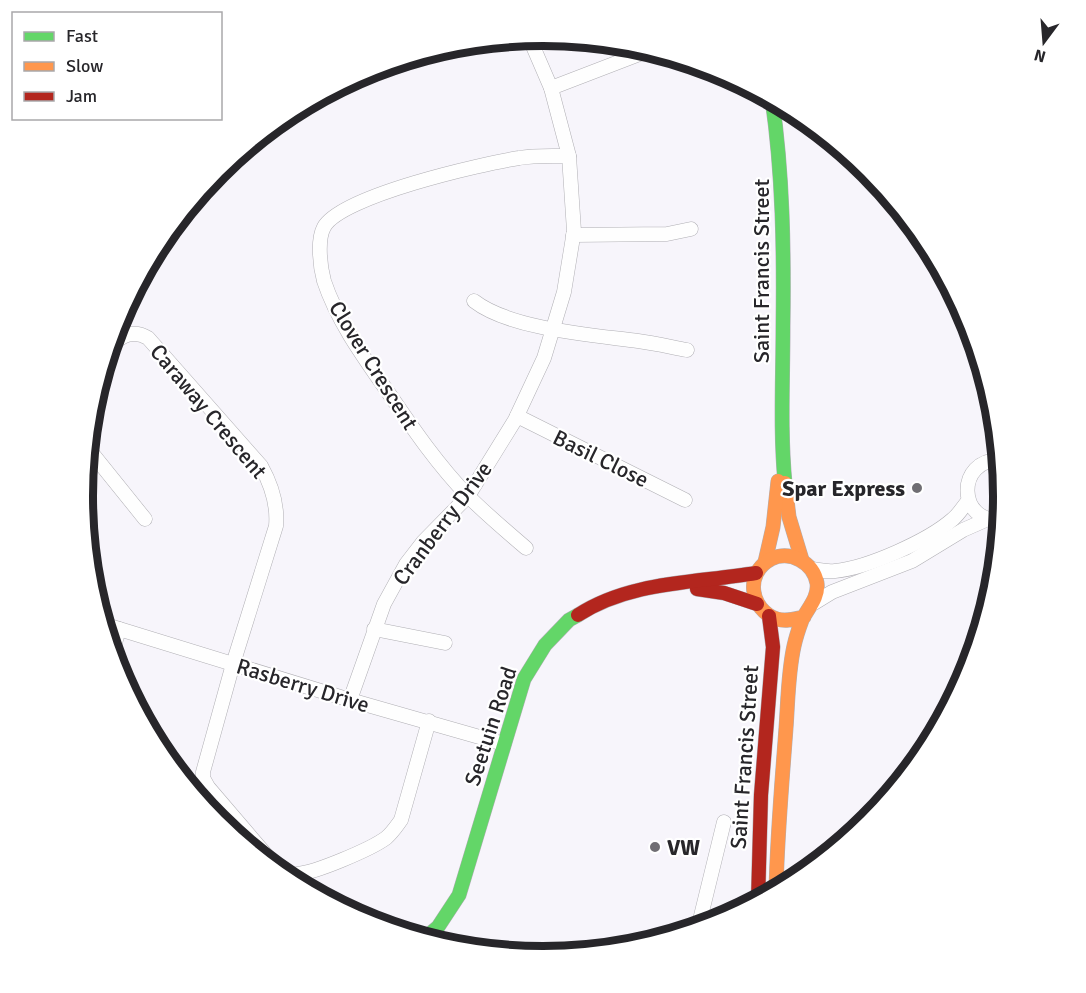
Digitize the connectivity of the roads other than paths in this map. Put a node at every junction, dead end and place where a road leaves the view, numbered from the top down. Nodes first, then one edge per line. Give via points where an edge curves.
1 (533, 46) edge
2 (635, 56) edge
3 (551, 88) junction
4 (773, 110) edge
5 (569, 156) junction
6 (692, 229) dead end
7 (573, 235) junction
8 (474, 301) dead end
9 (553, 330) junction
10 (123, 336) edge
11 (687, 350) dead end
12 (517, 416) junction
13 (783, 443) junction
14 (95, 457) edge
15 (991, 462) edge
16 (468, 496) junction
17 (685, 500) dead end
18 (968, 501) junction
19 (145, 519) dead end
20 (992, 519) edge
21 (992, 521) edge
22 (525, 548) dead end
23 (807, 565) junction
24 (760, 568) junction
25 (660, 586) junction
26 (814, 603) junction
27 (757, 604) junction
28 (768, 616) junction
29 (804, 617) junction
30 (112, 627) edge
31 (119, 629) junction
32 (374, 629) junction
33 (116, 639) edge
34 (445, 643) dead end
35 (233, 664) junction
36 (350, 700) junction
37 (429, 721) junction
38 (504, 744) junction
39 (724, 822) dead end
40 (256, 844) edge
41 (298, 874) edge
42 (776, 881) edge
43 (758, 891) edge
44 (700, 918) edge
45 (432, 932) edge

1 - 3 street, Cranberry Drive
2 - 3 street
3 - 5 street, Cranberry Drive
4 - 13 street, Saint Francis Street via 782,182
5 - 7 street, Cranberry Drive
5 - 16 street, Clover Crescent via 521,158 433,177 355,204 336,213 323,228 320,239 324,279 349,334 426,446
6 - 7 street via 667,234
7 - 9 street, Cranberry Drive
8 - 9 street via 498,315
9 - 11 street
9 - 12 street, Cranberry Drive
10 - 35 street, Caraway Crescent via 131,333 148,338 261,466 270,482 276,526
12 - 16 street, Cranberry Drive
12 - 17 street, Basil Close
13 - 23 street, Saint Francis Street via 790,526
13 - 24 street, Saint Francis Street via 773,527
14 - 19 street
15 - 18 street via 983,463 969,478
16 - 22 street
16 - 32 street, Cranberry Drive via 406,564
18 - 20 street via 979,515
18 - 23 street via 954,519 932,534 879,559 831,572
21 - 26 street via 963,530 912,561 832,592
23 - 24 street via 783,556
23 - 26 street, Saint Francis Street via 817,584
24 - 25 street via 723,580
24 - 27 street, Saint Francis Street via 752,588
25 - 27 street via 724,593
25 - 38 street, Seetuin Road via 592,603 558,629 524,679
26 - 29 street
27 - 28 street
28 - 29 street via 779,620
28 - 43 street, Saint Francis Street via 773,647 761,795
29 - 42 street via 793,651
30 - 31 street, Rasberry Drive
31 - 33 street
31 - 35 street, Rasberry Drive
32 - 34 street
32 - 36 street, Cranberry Drive
35 - 36 street, Rasberry Drive
35 - 40 street, Caraway Crescent via 203,778
36 - 37 street, Rasberry Drive
37 - 38 street, Rasberry Drive
37 - 41 street, Caraway Crescent via 401,820 394,831 372,846
38 - 45 street, Seetuin Road via 459,895
39 - 44 street

